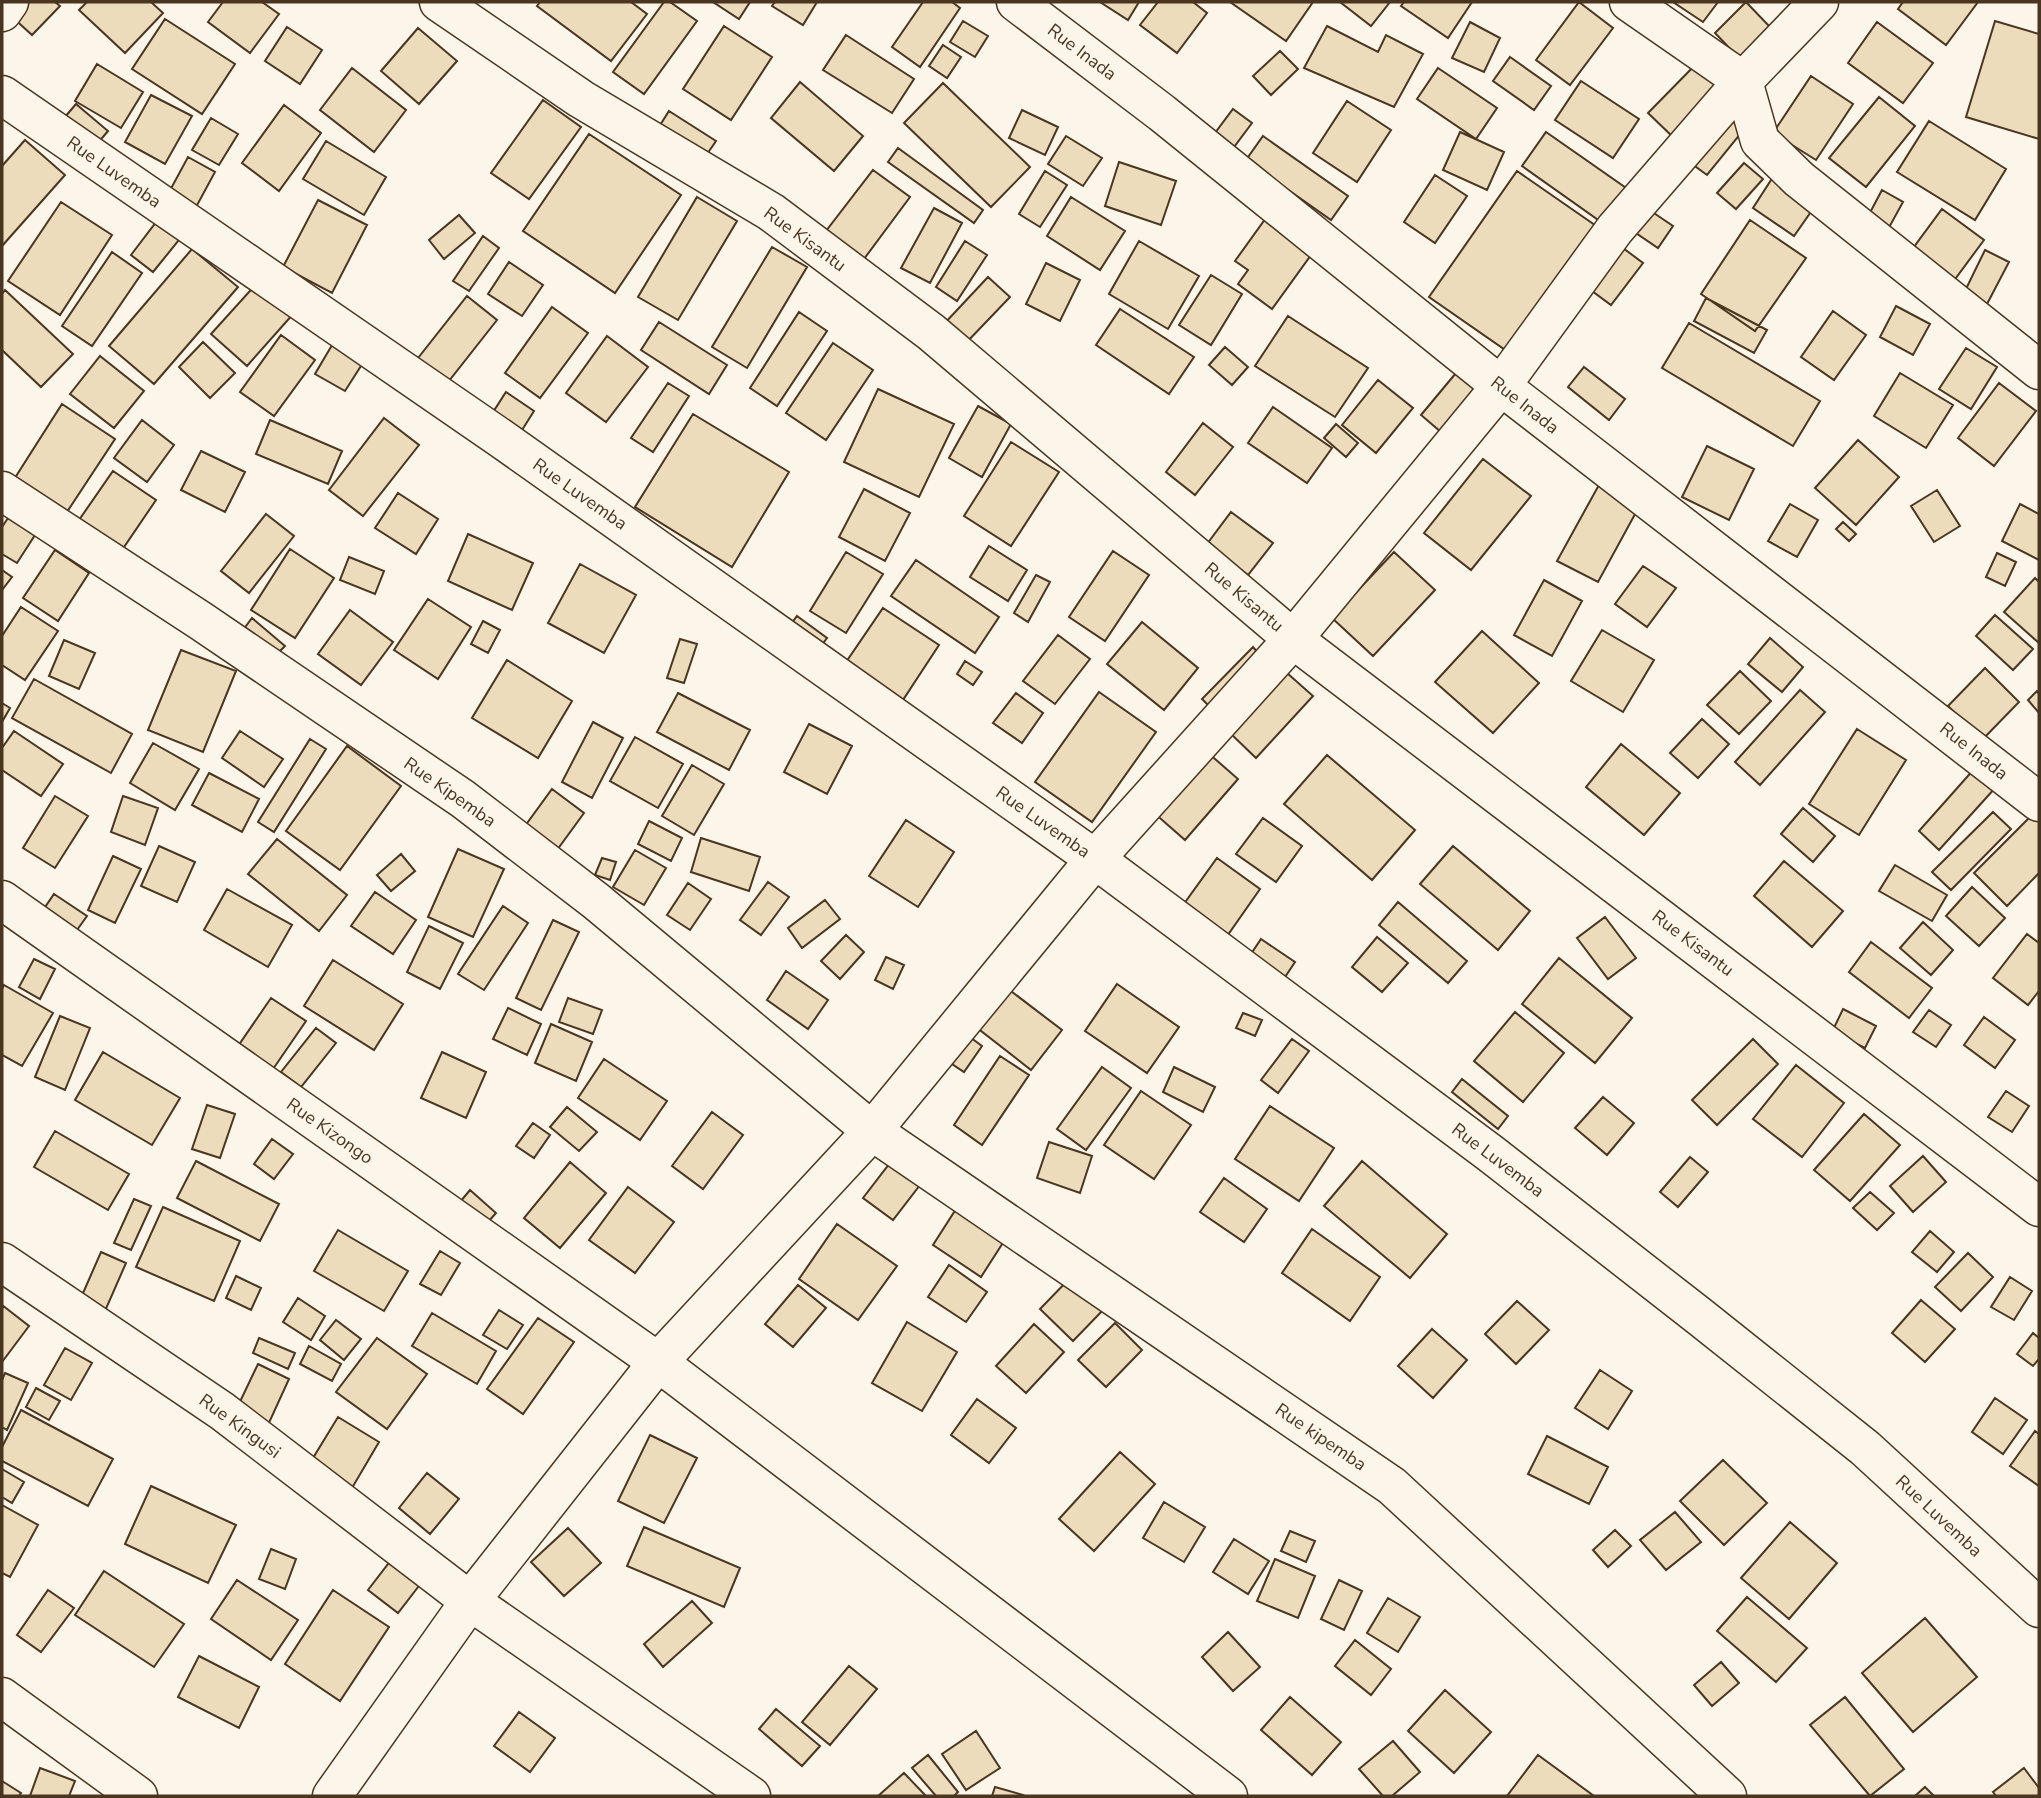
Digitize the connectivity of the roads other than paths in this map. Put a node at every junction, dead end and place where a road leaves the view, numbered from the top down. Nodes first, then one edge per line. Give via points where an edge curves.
1 (9, 2) edge
2 (439, 2) edge
3 (1016, 2) edge
4 (1629, 2) edge
5 (1819, 2) edge
6 (2, 12) edge
7 (1743, 81) junction
8 (2, 95) edge
9 (2039, 370) edge
10 (1501, 386) junction
11 (2, 491) edge
12 (1293, 639) junction
13 (2039, 802) edge
14 (1095, 859) junction
15 (2, 900) edge
16 (872, 1131) junction
17 (2039, 1207) edge
18 (2, 1262) edge
19 (658, 1362) junction
20 (470, 1601) junction
21 (2039, 1608) edge
22 (2, 1697) edge
23 (138, 1796) edge
24 (332, 1796) edge
25 (751, 1796) edge
26 (1228, 1796) edge
27 (1727, 1796) edge

1 - 6 street
2 - 12 street, Rue Kisantu via 581,99 782,220 931,332
3 - 10 street, Rue Inada via 1162,113
4 - 7 street
5 - 7 street
7 - 9 street via 1760,141 1799,179
7 - 10 street via 1615,229
8 - 14 street, Rue Luvemba via 499,437
10 - 12 street
10 - 13 street, Rue Inada
11 - 16 street, Rue Kipemba via 463,799 596,901
12 - 14 street
12 - 17 street, Rue Kisantu
14 - 16 street
14 - 21 street, Rue Luvemba via 1699,1315 1865,1448
15 - 19 street, Rue Kizongo
16 - 19 street
16 - 27 street, Rue kipemba via 1392,1486
18 - 20 street, Rue Kingusi via 222,1411
19 - 20 street
19 - 26 street, Rue Kizongo
20 - 24 street
20 - 25 street, Rue Kingusi
22 - 23 street

